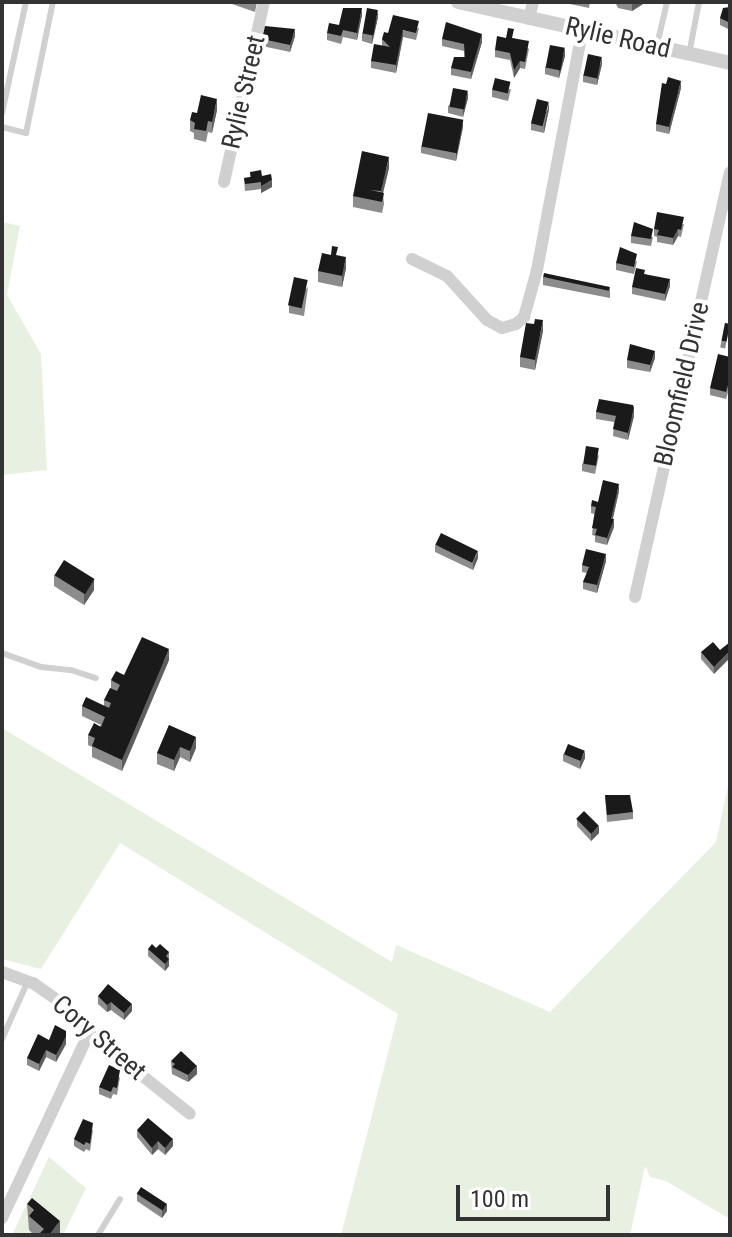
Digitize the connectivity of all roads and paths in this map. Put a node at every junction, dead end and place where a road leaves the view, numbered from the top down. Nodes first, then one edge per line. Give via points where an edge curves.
1 (26, 2) edge
2 (53, 2) edge
3 (264, 2) edge
4 (458, 2) edge
5 (533, 2) edge
6 (667, 2) edge
7 (699, 2) edge
8 (529, 19) junction
9 (582, 31) junction
10 (656, 47) junction
11 (689, 54) junction
12 (730, 63) edge
13 (2, 113) edge
14 (2, 127) edge
15 (730, 172) edge
16 (224, 182) dead end
17 (412, 259) dead end
18 (635, 597) dead end
19 (2, 653) edge
20 (96, 678) dead end
21 (2, 972) edge
22 (28, 981) junction
23 (89, 1033) junction
24 (2, 1039) edge
25 (190, 1114) dead end
26 (120, 1199) dead end
27 (2, 1218) edge
28 (98, 1235) edge

1 - 13 lane
2 - 14 lane via 26,133
3 - 16 street, Rylie Street
4 - 8 street, Rylie Road
5 - 8 street
6 - 10 lane
7 - 11 lane
8 - 9 street, Rylie Road
9 - 10 street, Rylie Road
9 - 17 street via 524,317 502,328 487,320 447,276
10 - 11 street, Rylie Road
11 - 12 street, Rylie Road
15 - 18 street, Bloomfield Drive
19 - 20 lane
21 - 22 street, Cory Street
22 - 23 street, Cory Street via 62,1003
22 - 24 lane
23 - 25 street, Cory Street
23 - 27 street
26 - 28 lane

